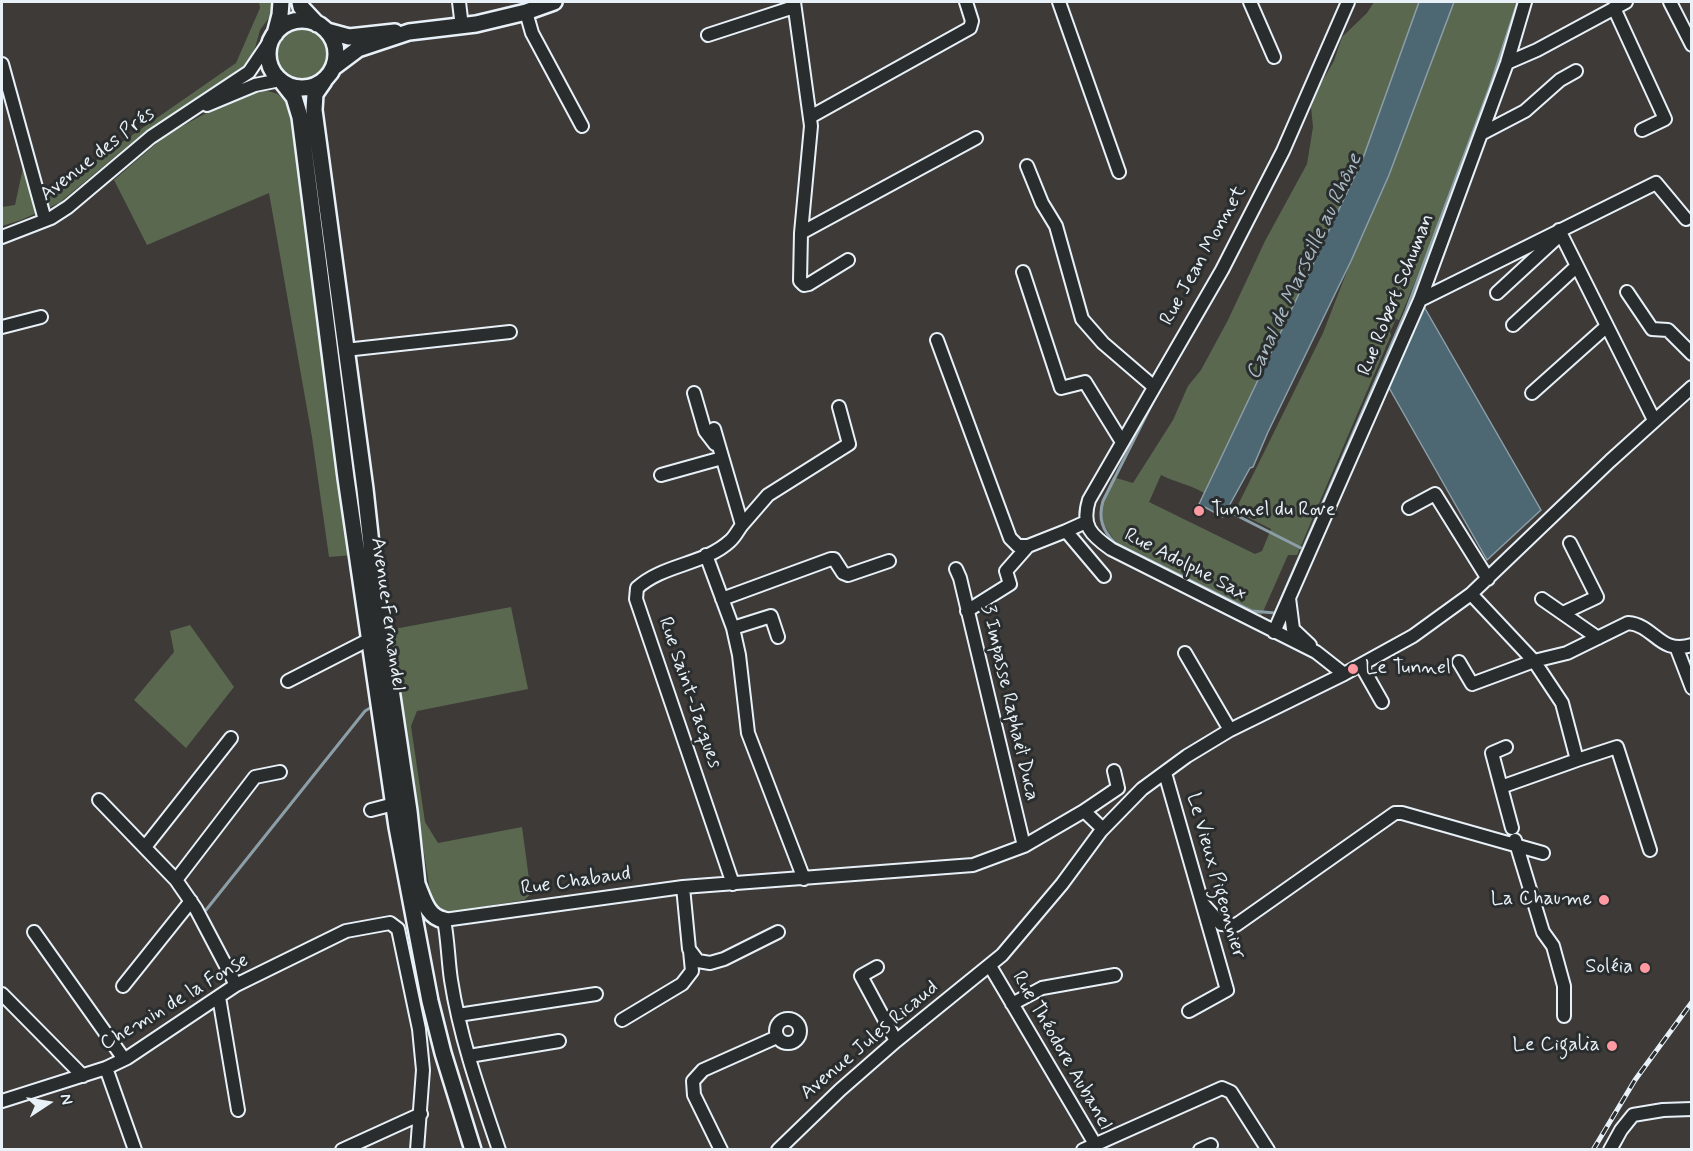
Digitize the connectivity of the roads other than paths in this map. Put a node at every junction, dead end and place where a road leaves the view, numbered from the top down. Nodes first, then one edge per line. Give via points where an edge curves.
1 (280, 2) edge
2 (300, 2) edge
3 (459, 2) edge
4 (554, 2) edge
5 (966, 2) edge
6 (1059, 2) edge
7 (1348, 2) edge
8 (1525, 2) edge
9 (1626, 2) edge
10 (1670, 2) edge
11 (1254, 3) edge
12 (794, 4) edge
13 (1614, 9) junction
14 (526, 12) junction
15 (322, 27) junction
16 (462, 27) junction
17 (409, 32) junction
18 (708, 35) dead end
19 (273, 36) junction
20 (1692, 45) edge
21 (1274, 57) dead end
22 (1507, 63) junction
23 (2, 64) edge
24 (334, 68) junction
25 (1576, 71) dead end
26 (282, 81) junction
27 (324, 81) junction
28 (184, 114) junction
29 (810, 117) junction
30 (582, 126) dead end
31 (1642, 130) dead end
32 (1481, 134) junction
33 (976, 138) dead end
34 (1027, 165) dead end
35 (1119, 172) dead end
36 (1686, 219) dead end
37 (45, 220) junction
38 (1560, 232) junction
39 (801, 233) junction
40 (2, 237) edge
41 (848, 260) dead end
42 (1577, 266) junction
43 (1023, 272) dead end
44 (1627, 292) dead end
45 (1497, 293) dead end
46 (1420, 300) junction
47 (41, 316) dead end
48 (1514, 325) dead end
49 (1607, 326) junction
50 (2, 327) edge
51 (510, 332) dead end
52 (938, 340) dead end
53 (345, 350) junction
54 (1692, 354) edge
55 (1153, 386) junction
56 (1692, 387) edge
57 (694, 393) dead end
58 (1532, 393) dead end
59 (839, 407) dead end
60 (1654, 420) junction
61 (714, 429) dead end
62 (1122, 442) junction
63 (721, 453) junction
64 (661, 475) dead end
65 (1408, 508) dead end
66 (1086, 522) junction
67 (742, 525) junction
68 (1066, 531) junction
69 (1570, 543) dead end
70 (1028, 546) junction
71 (706, 555) junction
72 (889, 561) dead end
73 (956, 569) dead end
74 (1104, 576) dead end
75 (1488, 579) junction
76 (785, 582) dead end
77 (1471, 594) junction
78 (1289, 597) junction
79 (1542, 598) dead end
80 (723, 602) junction
81 (967, 611) junction
82 (1563, 613) junction
83 (733, 628) junction
84 (1293, 629) junction
85 (1278, 634) junction
86 (778, 637) dead end
87 (1598, 638) junction
88 (370, 639) junction
89 (1692, 645) edge
90 (1677, 649) junction
91 (1185, 652) dead end
92 (1316, 652) junction
93 (1534, 661) junction
94 (1459, 662) dead end
95 (1361, 665) junction
96 (1344, 674) junction
97 (288, 681) dead end
98 (1692, 688) edge
99 (1382, 702) dead end
100 (1230, 730) junction
101 (231, 738) dead end
102 (1506, 747) dead end
103 (1577, 760) junction
104 (1114, 771) dead end
105 (280, 772) dead end
106 (1165, 773) junction
107 (1500, 787) junction
108 (99, 800) dead end
109 (394, 804) junction
110 (371, 810) dead end
111 (1084, 812) junction
112 (1103, 829) junction
113 (1515, 838) junction
114 (1024, 846) junction
115 (145, 847) junction
116 (1650, 850) dead end
117 (1543, 853) dead end
118 (804, 879) junction
119 (176, 880) junction
120 (417, 884) junction
121 (733, 884) junction
122 (683, 887) junction
123 (191, 901) junction
124 (1203, 904) junction
125 (444, 920) junction
126 (34, 932) dead end
127 (778, 932) dead end
128 (689, 949) junction
129 (990, 966) junction
130 (877, 967) dead end
131 (1115, 975) dead end
132 (236, 985) junction
133 (123, 986) dead end
134 (2, 994) edge
135 (596, 994) dead end
136 (219, 997) junction
137 (1012, 1004) junction
138 (1189, 1011) dead end
139 (458, 1015) junction
140 (1564, 1016) dead end
141 (622, 1020) dead end
142 (777, 1036) dead end
143 (559, 1041) dead end
144 (896, 1041) junction
145 (443, 1053) junction
146 (469, 1056) junction
147 (124, 1059) junction
148 (106, 1068) junction
149 (83, 1076) junction
150 (2, 1101) edge
151 (1692, 1109) edge
152 (238, 1110) dead end
153 (421, 1114) junction
154 (1101, 1145) edge
155 (135, 1149) edge
156 (342, 1149) edge
157 (417, 1149) edge
158 (467, 1149) edge
159 (473, 1149) edge
160 (482, 1149) edge
161 (499, 1149) edge
162 (721, 1149) edge
163 (778, 1149) edge
164 (1083, 1149) edge
165 (1268, 1149) edge
166 (1610, 1149) edge

1 - 19 main road
2 - 15 main road
3 - 16 street
4 - 14 main road
5 - 29 street via 972,21 970,28
6 - 35 street
7 - 55 street, Rue Jean Monnet via 1278,161 1222,270
8 - 22 street, Rue Robert Schuman
9 - 13 street
10 - 20 street
11 - 21 street
12 - 18 street
12 - 29 street
13 - 22 street
13 - 31 street via 1665,119
14 - 16 main road
14 - 30 street via 532,33
15 - 17 main road via 349,37
15 - 19 main road via 308,21 289,23
15 - 24 main road via 336,48
16 - 17 main road
17 - 24 main road via 358,49
19 - 26 main road via 269,61
19 - 28 street, Avenue des Prés via 249,72
22 - 32 street, Rue Robert Schuman
23 - 37 street
24 - 27 main road
25 - 32 street via 1525,111
26 - 27 main road via 304,88
26 - 28 street, Avenue des Prés via 255,85
26 - 88 main road, Avenue Fernandel via 294,97 300,117
27 - 53 main road, Avenue Fernandel via 315,94 314,110
28 - 37 street, Avenue des Prés via 69,207
29 - 39 street
32 - 46 street, Rue Robert Schuman
33 - 39 street
34 - 55 street via 1056,226 1082,319 1103,343
36 - 38 street via 1656,183
37 - 40 street, Avenue des Prés
38 - 42 street
38 - 45 street
38 - 46 street
39 - 41 street via 799,272 804,285
42 - 48 street
42 - 49 street
43 - 62 street via 1061,388 1085,382
44 - 54 street via 1652,329 1668,330
46 - 78 street, Rue Robert Schuman
47 - 50 street
49 - 58 street
49 - 60 street
51 - 53 street
52 - 70 street via 1010,538 1018,546
53 - 120 main road, Avenue Fernandel
55 - 62 street, Rue Jean Monnet
56 - 60 street, Avenue Jules Ricaud
57 - 63 street via 705,431
59 - 67 street, Rue Saint-Jacques via 849,444 768,495
60 - 75 street, Avenue Jules Ricaud
61 - 63 street
62 - 66 street, Rue Jean Monnet via 1089,500
63 - 64 street
63 - 67 street
65 - 75 street via 1435,494
66 - 68 street
66 - 85 street, Rue Adolphe Sax via 1094,536 1111,549
67 - 71 street, Rue Saint-Jacques via 731,541
68 - 70 street
68 - 74 street
69 - 82 street via 1597,597
70 - 81 street via 1006,571 1010,584
71 - 80 street
71 - 121 street, Rue Saint-Jacques via 648,578 637,588 636,599
72 - 80 street via 848,575 831,559
73 - 81 street, 3 Impasse Raphaël Duca
75 - 77 street, Avenue Jules Ricaud
76 - 80 street
77 - 93 street
77 - 95 street, Avenue Jules Ricaud via 1413,636
78 - 84 street
78 - 85 street, Rue Robert Schuman
79 - 82 street
80 - 83 street
81 - 114 street, 3 Impasse Raphaël Duca
82 - 87 street
83 - 86 street via 771,616
83 - 118 street via 748,733
84 - 85 street
84 - 92 street
85 - 92 street, Rue Adolphe Sax
87 - 90 street via 1628,623 1637,624
87 - 93 street via 1567,653
88 - 97 street
88 - 109 main road, Avenue Fernandel
89 - 90 street
90 - 98 street
91 - 100 street
92 - 96 street, Rue Adolphe Sax
93 - 94 street via 1472,684
93 - 103 street via 1562,703
95 - 96 street, Avenue Jules Ricaud
95 - 99 street
96 - 100 street, Avenue Jules Ricaud
100 - 106 street, Avenue Jules Ricaud
101 - 115 street
102 - 107 street via 1492,753
103 - 107 street
103 - 116 street via 1617,747
104 - 111 street, Rue Chabaud via 1118,788
105 - 119 street via 255,777
106 - 112 street, Avenue Jules Ricaud via 1142,789
106 - 124 street, Le Vieux Pigeonnier
107 - 113 street
108 - 115 street
109 - 110 street
109 - 145 main road, Avenue Fernandel via 419,949
111 - 112 street
111 - 114 street, Rue Chabaud
112 - 129 street, Avenue Jules Ricaud via 1062,884
113 - 117 street
113 - 124 street via 1395,813 1236,925 1221,924
113 - 140 street via 1543,932 1553,946 1564,986
114 - 118 street, Rue Chabaud via 974,865
115 - 119 street
118 - 121 street, Rue Chabaud
119 - 123 street
120 - 125 main road via 430,912
120 - 160 main road, Avenue Fernandel via 448,1036
121 - 122 street, Rue Chabaud
122 - 125 street, Rue Chabaud
122 - 128 street
123 - 132 street
123 - 133 street
124 - 138 street, Le Vieux Pigeonnier via 1227,990
125 - 139 street
126 - 147 street
127 - 128 street via 710,963 698,961
128 - 141 street via 692,971 682,984
129 - 137 street, Rue Théodore Aubanel
129 - 144 street, Avenue Jules Ricaud
130 - 144 street via 861,976
131 - 137 street via 1042,988
132 - 136 street, Chemin de la Fonse
132 - 153 street, Chemin de la Fonse via 346,931 390,923 398,929 419,1029 423,1070
134 - 149 street
135 - 139 street
136 - 147 street, Chemin de la Fonse
136 - 152 street
137 - 154 street, Rue Théodore Aubanel
139 - 146 street
142 - 162 street via 703,1070 693,1081 694,1095
143 - 146 street
144 - 163 street, Avenue Jules Ricaud
145 - 158 main road
145 - 159 main road, Avenue Fernandel
146 - 161 street
147 - 148 street, Chemin de la Fonse
148 - 149 street, Chemin de la Fonse
148 - 155 street
149 - 150 street, Chemin de la Fonse
151 - 166 street via 1633,1115
153 - 156 street
153 - 157 street
154 - 164 street, Rue Théodore Aubanel
154 - 165 street via 1222,1088 1231,1092

